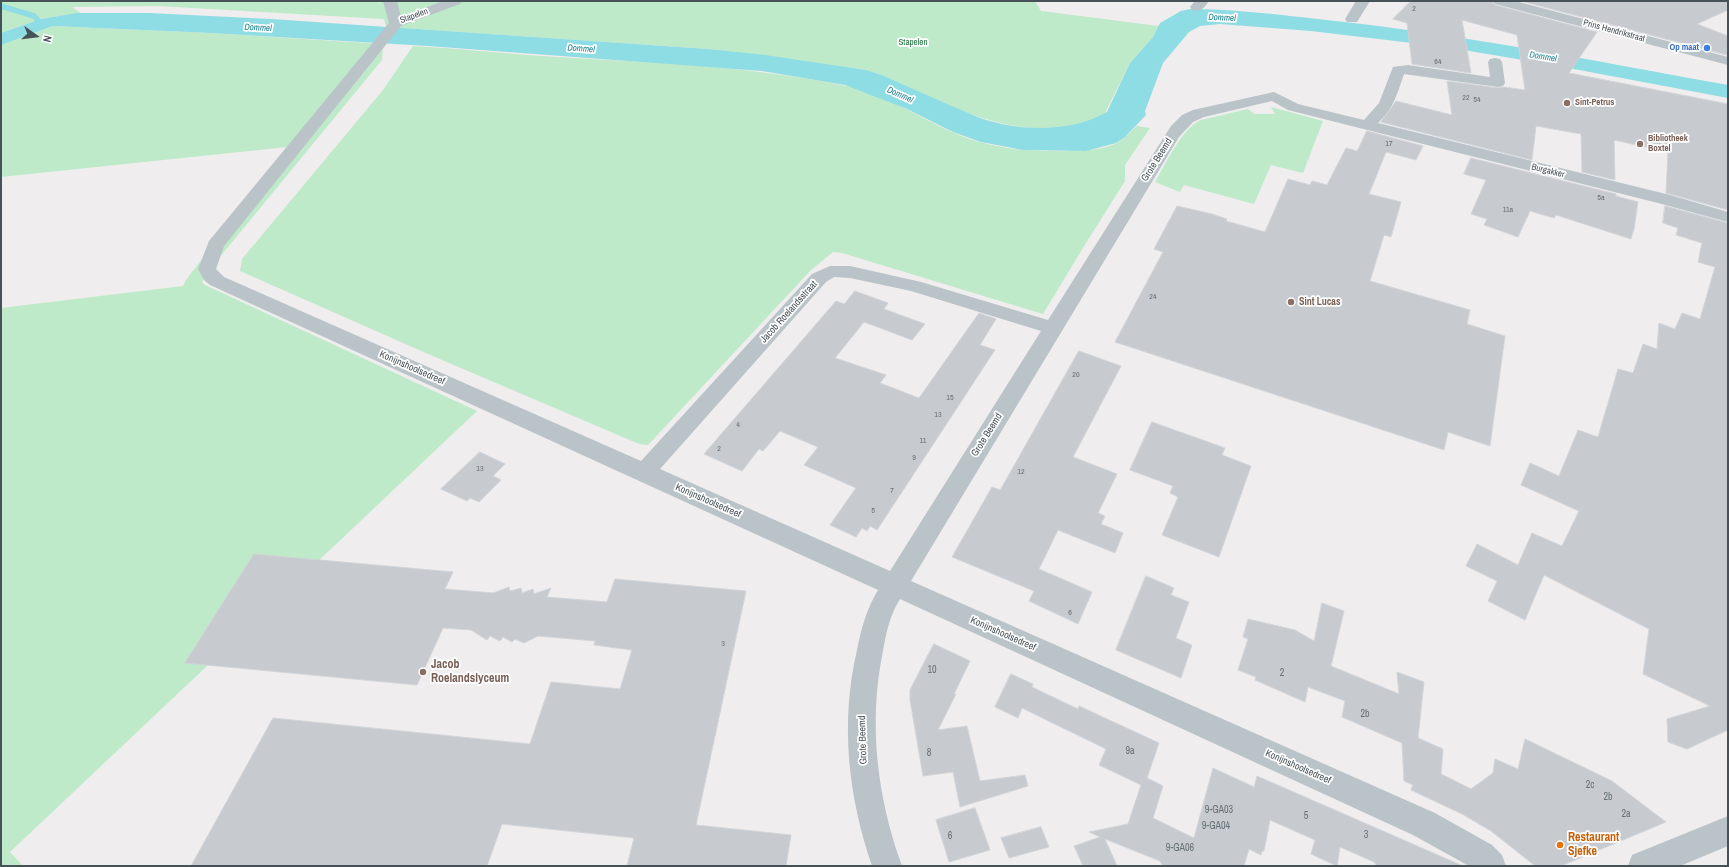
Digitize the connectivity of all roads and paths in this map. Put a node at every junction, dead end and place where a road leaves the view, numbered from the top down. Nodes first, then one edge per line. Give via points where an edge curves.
1 (390, 1) edge
2 (455, 1) edge
3 (1363, 1) edge
4 (1500, 1) edge
5 (1352, 19) dead end
6 (396, 23) junction
7 (1495, 62) dead end
8 (1728, 62) edge
9 (1274, 96) joint
10 (1367, 126) junction
11 (1728, 217) edge
12 (1052, 328) junction
13 (644, 472) junction
14 (894, 584) junction
15 (1728, 831) edge
16 (887, 866) edge
17 (1491, 866) edge
18 (1643, 866) edge

1 - 6 street, Stapelen
2 - 6 street, Stapelen
3 - 5 street
4 - 8 street, Prins Hendrikstraat
6 - 13 street, Konijnshoolsedreef via 215,245 207,269 217,281
7 - 10 street via 1498,83 1408,69 1398,70 1387,103
9 - 10 street, Burgakker via 1293,107
9 - 12 street, Grote Beemd via 1204,112 1188,118 1180,125
10 - 11 street, Burgakker
12 - 13 street, Jacob Roelandsstraat via 914,286 850,272 830,272 820,278
12 - 14 street, Grote Beemd
13 - 14 street, Konijnshoolsedreef
14 - 16 street, Grote Beemd via 884,603 873,635 861,717 865,786 878,845
14 - 17 street, Konijnshoolsedreef via 1424,824 1481,856
15 - 18 street

